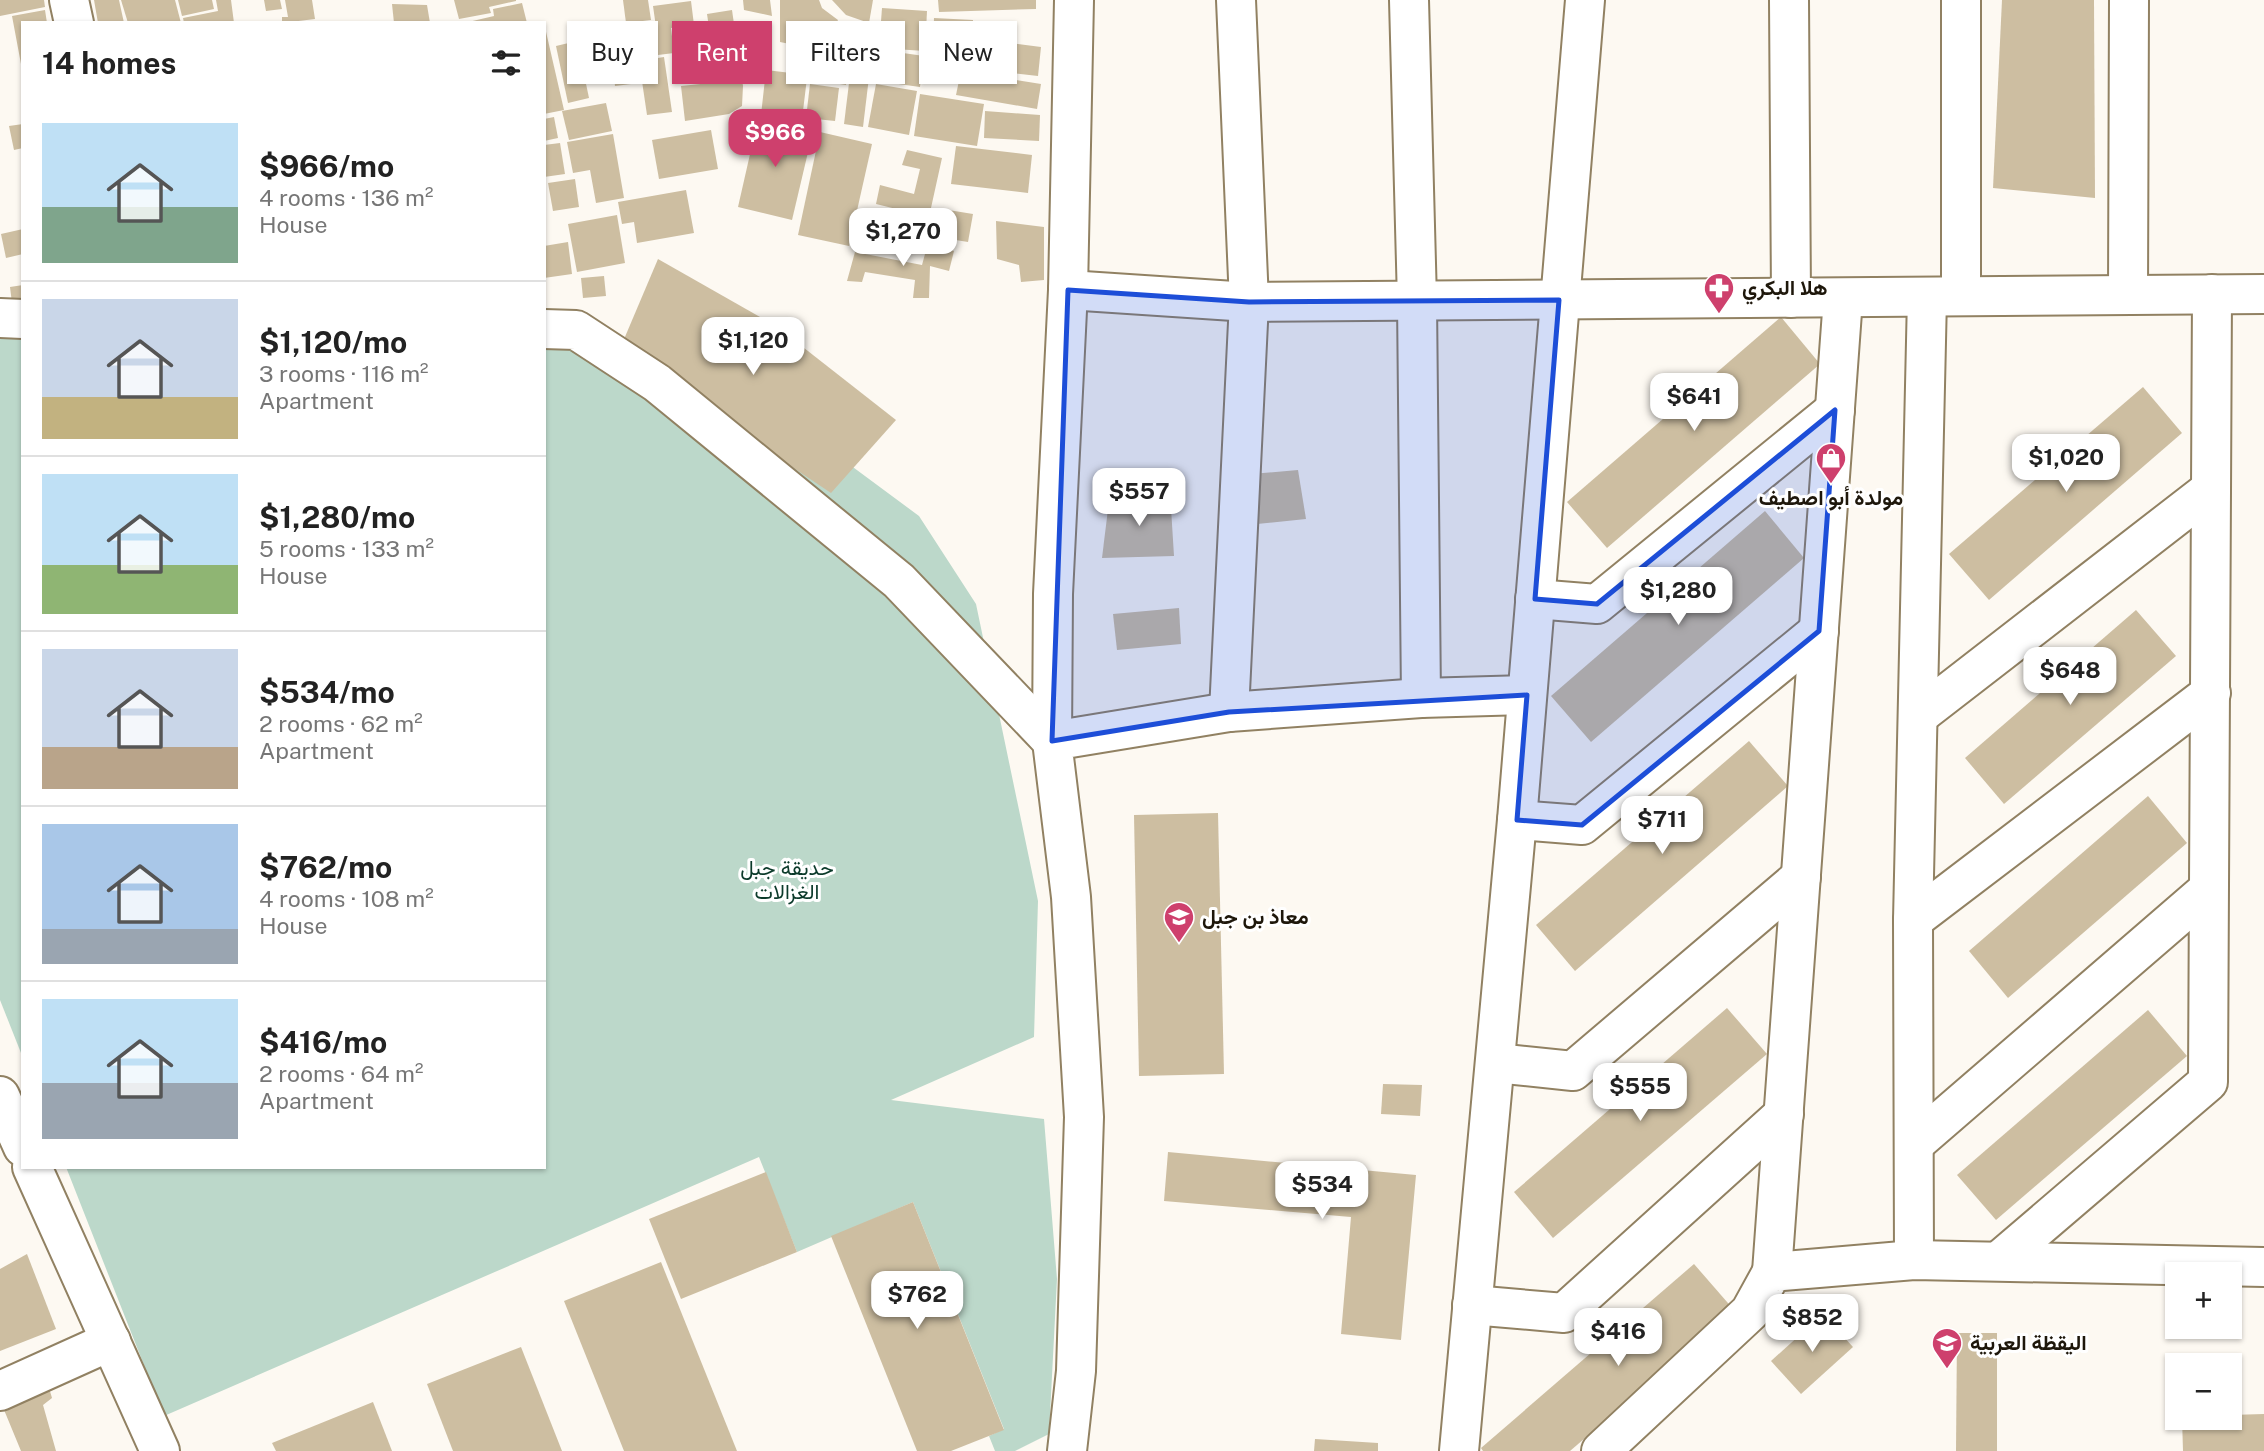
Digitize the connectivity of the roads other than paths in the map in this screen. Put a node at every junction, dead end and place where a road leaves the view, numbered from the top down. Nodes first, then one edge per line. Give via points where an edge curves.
1 (69, 0) edge
2 (1074, 0) edge
3 (1236, 0) edge
4 (1409, 0) edge
5 (1585, 0) edge
6 (1789, 0) edge
7 (1961, 0) edge
8 (2130, 0) edge
9 (74, 21) edge
10 (1068, 290) junction
11 (2211, 294) junction
12 (2264, 294) edge
13 (2128, 295) junction
14 (1944, 296) junction
15 (1791, 298) junction
16 (1843, 298) junction
17 (1559, 299) junction
18 (1417, 301) junction
19 (1250, 302) junction
20 (0, 318) edge
21 (21, 318) edge
22 (546, 329) edge
23 (1835, 410) junction
24 (2211, 489) junction
25 (1535, 599) junction
26 (1819, 631) junction
27 (2211, 693) junction
28 (1527, 695) junction
29 (1421, 698) junction
30 (1229, 712) junction
31 (1918, 716) junction
32 (1052, 741) junction
33 (1517, 820) junction
34 (1801, 877) junction
35 (2208, 890) junction
36 (1913, 920) junction
37 (1496, 1063) junction
38 (0, 1096) edge
39 (1784, 1114) junction
40 (21, 1143) edge
41 (1914, 1144) junction
42 (33, 1169) edge
43 (1914, 1260) junction
44 (2000, 1260) junction
45 (2264, 1267) edge
46 (1772, 1272) junction
47 (1472, 1305) junction
48 (111, 1341) junction
49 (0, 1391) edge
50 (160, 1451) edge
51 (1067, 1451) edge
52 (1460, 1451) edge
53 (1601, 1451) edge

1 - 9 street
2 - 10 street
3 - 19 street
4 - 18 street
5 - 17 street
6 - 15 street
7 - 14 street
8 - 13 street
10 - 19 street
10 - 32 street via 1053,594
11 - 12 street
11 - 13 street
11 - 24 street
13 - 14 street
14 - 16 street
14 - 31 street
15 - 16 street
15 - 17 street
16 - 23 street
17 - 18 street
17 - 25 street
18 - 19 street
18 - 29 street
19 - 30 street
20 - 21 street
22 - 32 street via 576,330 657,383 899,581
23 - 25 street via 1597,604
23 - 26 street
24 - 27 street
24 - 31 street
25 - 28 street
26 - 33 street via 1581,825
26 - 34 street
27 - 35 street
27 - 36 street
28 - 29 street
28 - 33 street
29 - 30 street
30 - 32 street
31 - 36 street
32 - 51 street via 1071,897 1084,1117 1076,1371
33 - 37 street
34 - 37 street via 1573,1071
34 - 39 street
35 - 41 street
35 - 44 street via 2208,1082
36 - 41 street
37 - 47 street
38 - 40 street
39 - 46 street
39 - 47 street via 1564,1313
41 - 43 street
42 - 48 street
43 - 44 street
43 - 46 street
44 - 45 street
46 - 53 street via 1751,1312
47 - 52 street
48 - 49 street
48 - 50 street

